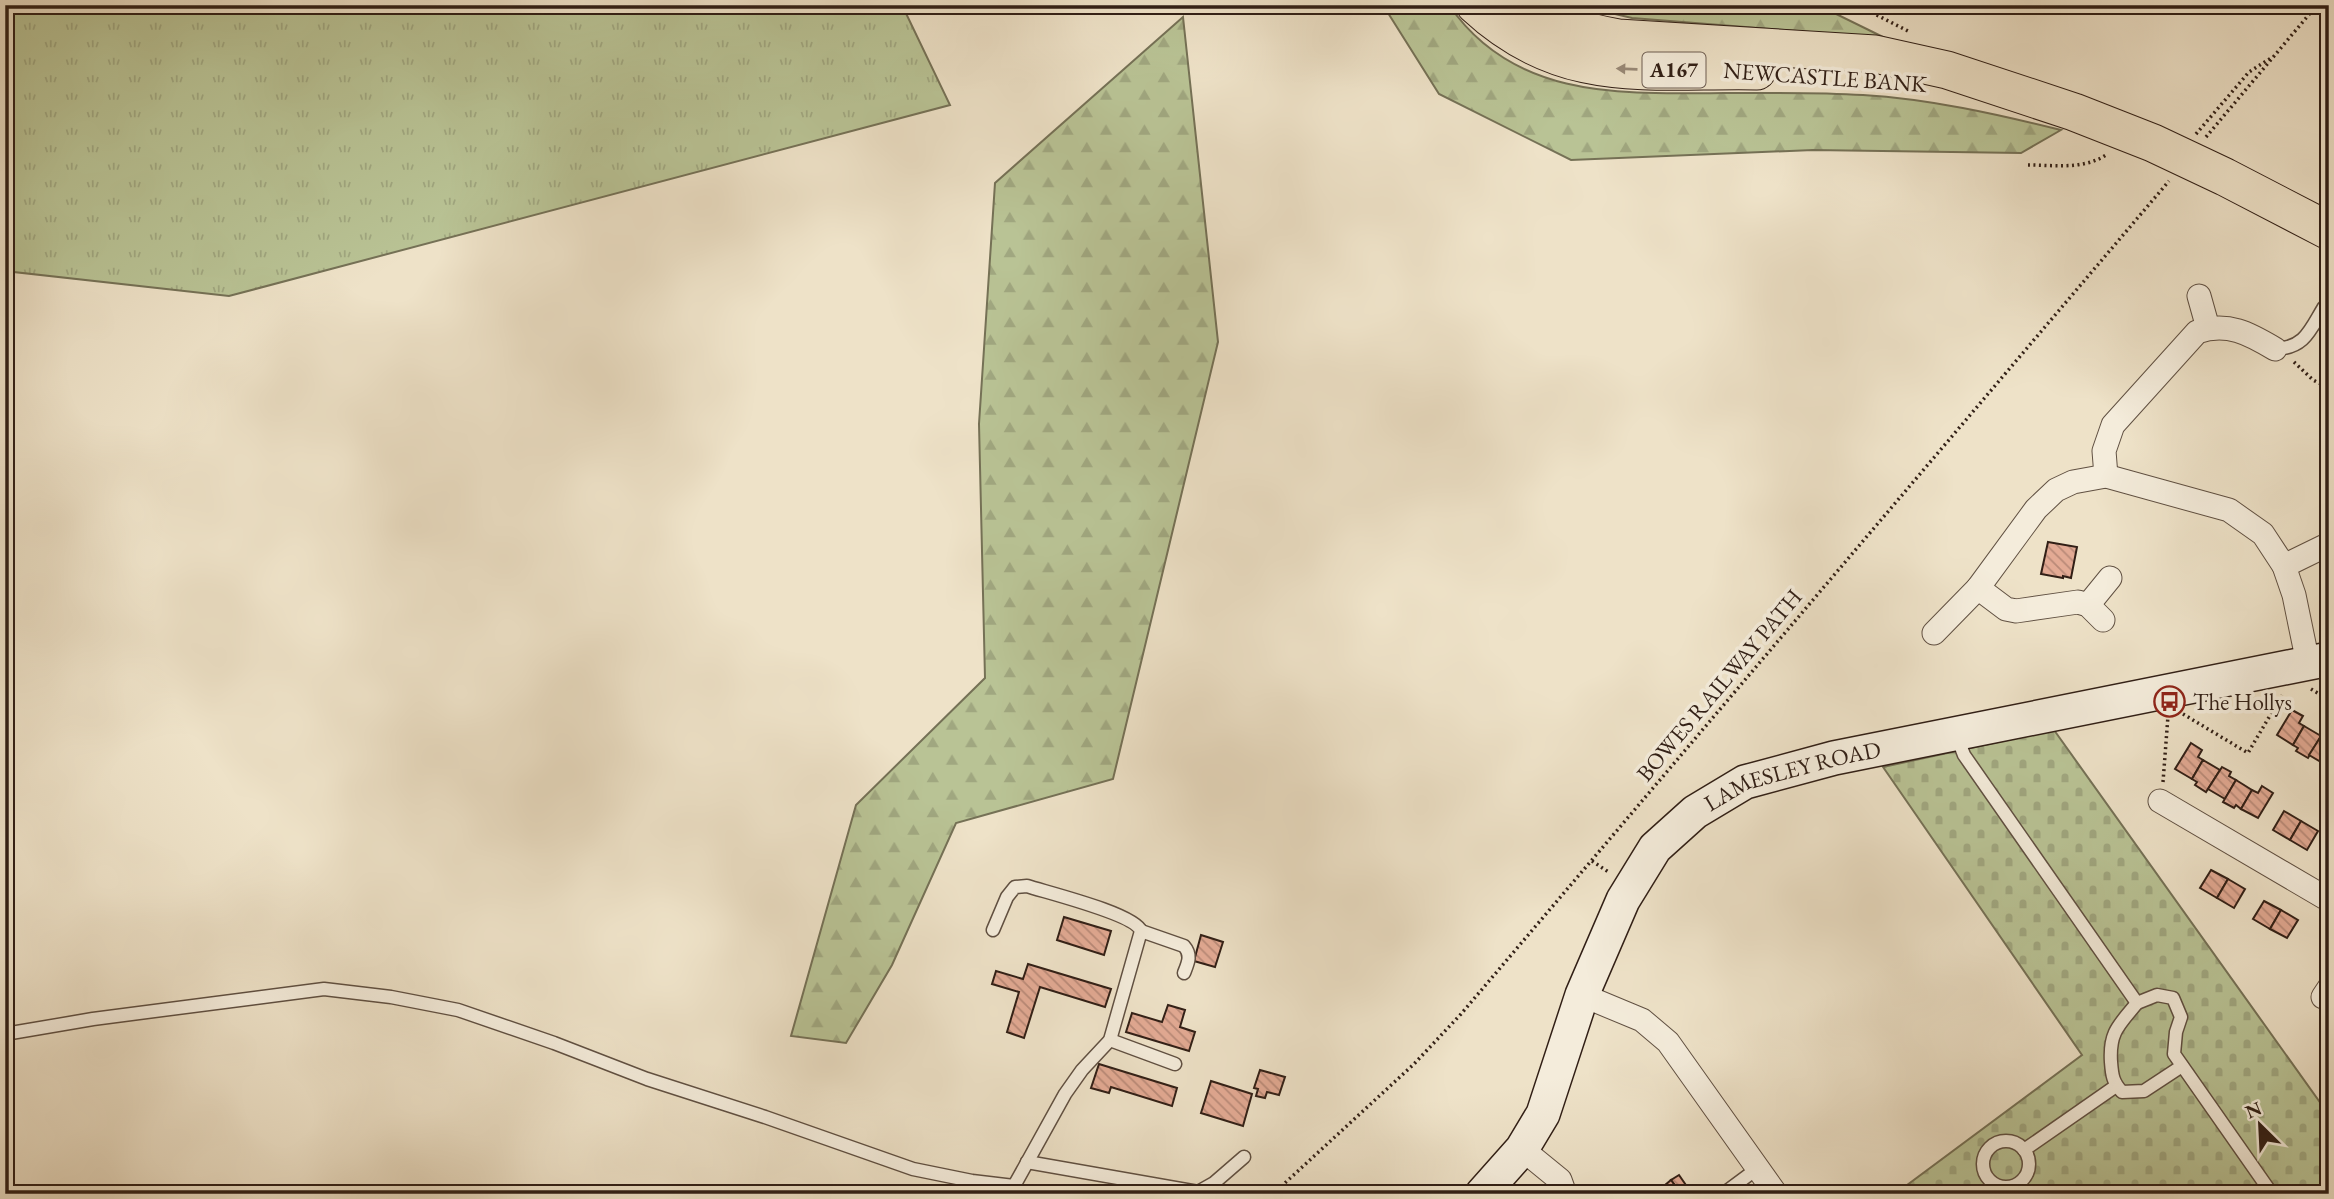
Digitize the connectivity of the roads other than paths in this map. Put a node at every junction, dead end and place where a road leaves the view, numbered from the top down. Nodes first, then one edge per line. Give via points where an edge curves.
1 (1475, 5) edge
2 (1527, 5) edge
3 (2024, 95) junction
4 (2329, 231) edge
5 (2199, 296) dead end
6 (2324, 307) dead end
7 (2208, 328) junction
8 (2275, 349) joint
9 (2106, 476) junction
10 (2329, 544) edge
11 (2284, 566) junction
12 (2110, 578) dead end
13 (1978, 588) junction
14 (1934, 633) dead end
15 (2310, 662) edge
16 (1956, 733) junction
17 (2160, 801) road end
18 (2329, 900) edge
19 (993, 930) dead end
20 (1141, 932) junction
21 (1184, 973) dead end
22 (1582, 995) junction
23 (2137, 1003) junction
24 (5, 1034) edge
25 (1110, 1040) junction
26 (1175, 1064) dead end
27 (2182, 1066) junction
28 (2116, 1086) junction
29 (1522, 1149) junction
30 (2024, 1150) junction
31 (1244, 1157) dead end
32 (1027, 1162) junction
33 (1758, 1168) junction
34 (2023, 1188) edge
35 (1014, 1190) edge
36 (1482, 1194) edge
37 (1565, 1194) edge
38 (1723, 1194) edge
39 (1776, 1194) edge
40 (2272, 1194) edge

3 -> 1 main road, NEWCASTLE BANK / A167 via 1846,74 1585,65 1515,38
2 - 3 main road, NEWCASTLE BANK / A167 via 1557,22 1618,38 1875,54 1947,70
3 - 4 main road, NEWCASTLE BANK / A167 via 2180,155
5 - 7 street
6 - 8 lane via 2302,342
7 - 8 street via 2243,331
7 - 9 street via 2188,341 2113,425 2104,451
9 - 11 street via 2229,510 2263,534
9 - 13 street via 2073,482 2056,491 2036,509
10 - 11 street
11 - 15 street
12 - 13 street via 2096,612 2068,602 2006,609
13 - 14 street
15 - 16 street, LAMESLEY ROAD via 2169,699
16 - 22 street, LAMESLEY ROAD via 1745,782 1695,812 1656,848 1623,900
16 - 23 lane via 1964,755
17 - 18 street
19 - 20 lane via 1007,897 1015,887 1027,886 1118,914
20 - 21 lane via 1184,946 1189,952
20 - 25 lane
22 - 29 street, LAMESLEY ROAD via 1542,1114
22 - 33 street via 1642,1020 1668,1042
23 - 27 lane via 2157,995 2173,998 2181,1017 2174,1054
23 - 28 lane via 2109,1042
24 - 35 lane via 324,989 391,998 458,1010 913,1168
25 - 26 lane
25 - 32 lane via 1069,1088
27 - 28 lane via 2144,1091 2122,1092
27 - 40 lane
28 - 30 lane
29 - 36 street, LAMESLEY ROAD
29 - 37 street via 1560,1180
30 - 34 lane via 2029,1161
30 - 34 lane via 2002,1141 1988,1149 1983,1164 1995,1185
31 - 32 lane via 1198,1192
32 - 35 lane
33 - 38 lane
33 - 39 street

